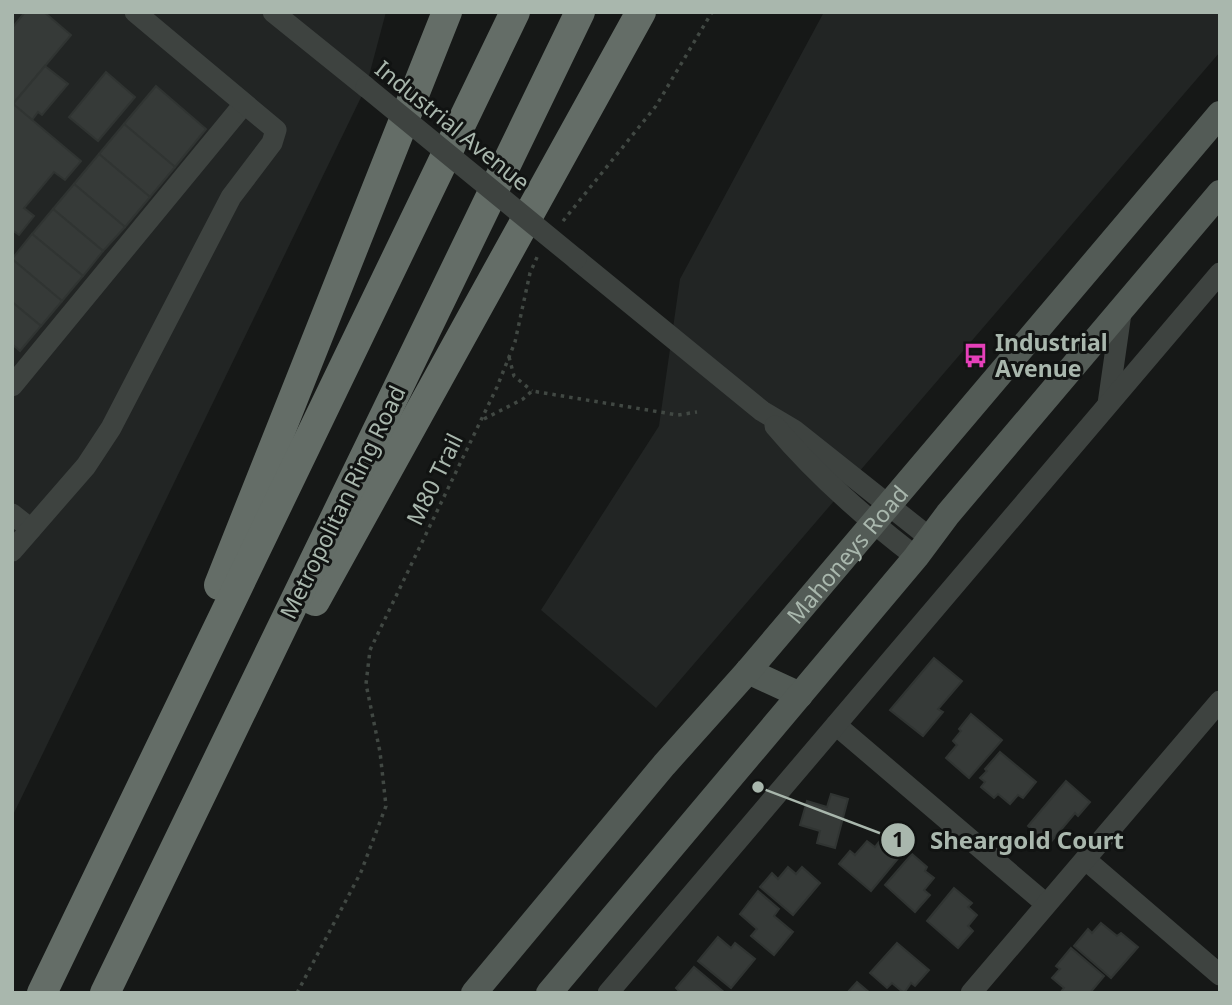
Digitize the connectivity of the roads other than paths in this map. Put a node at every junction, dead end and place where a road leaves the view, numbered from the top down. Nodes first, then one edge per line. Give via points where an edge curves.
1 (135, 12) edge
2 (273, 12) edge
3 (447, 12) edge
4 (516, 12) edge
5 (580, 12) edge
6 (641, 12) edge
7 (244, 104) junction
8 (1220, 114) edge
9 (1220, 193) edge
10 (1220, 273) edge
11 (1122, 306) junction
12 (12, 386) edge
13 (1108, 404) junction
14 (12, 514) edge
15 (881, 514) junction
16 (31, 529) junction
17 (923, 547) junction
18 (12, 551) edge
19 (748, 671) junction
20 (800, 695) junction
21 (1220, 701) edge
22 (836, 725) junction
23 (118, 836) junction
24 (1086, 860) junction
25 (1046, 904) junction
26 (136, 926) junction
27 (1220, 975) edge
28 (42, 993) edge
29 (105, 993) edge
30 (474, 993) edge
31 (549, 993) edge
32 (608, 993) edge
33 (971, 993) edge

1 - 7 street
2 - 15 street, Industrial Avenue, bridge via 762,411 794,430
3 - 23 highway
4 - 23 highway
5 - 26 highway, Metropolitan Ring Road
6 - 26 highway
7 - 12 street
7 - 16 street via 276,130 272,143 231,197 111,428 86,466
8 - 15 main road, Mahoneys Road
9 - 11 main road
10 - 13 street
11 - 13 street
11 - 17 main road
13 - 22 street
14 - 16 street
15 - 17 street, Industrial Avenue
15 - 19 main road, Mahoneys Road
16 - 18 street
17 - 20 main road
19 - 20 main road
19 - 30 main road, Mahoneys Road
20 - 31 main road
21 - 24 street
22 - 25 street
22 - 32 street
23 - 28 highway
24 - 25 street
24 - 27 street
25 - 33 street
26 - 29 highway, Metropolitan Ring Road

